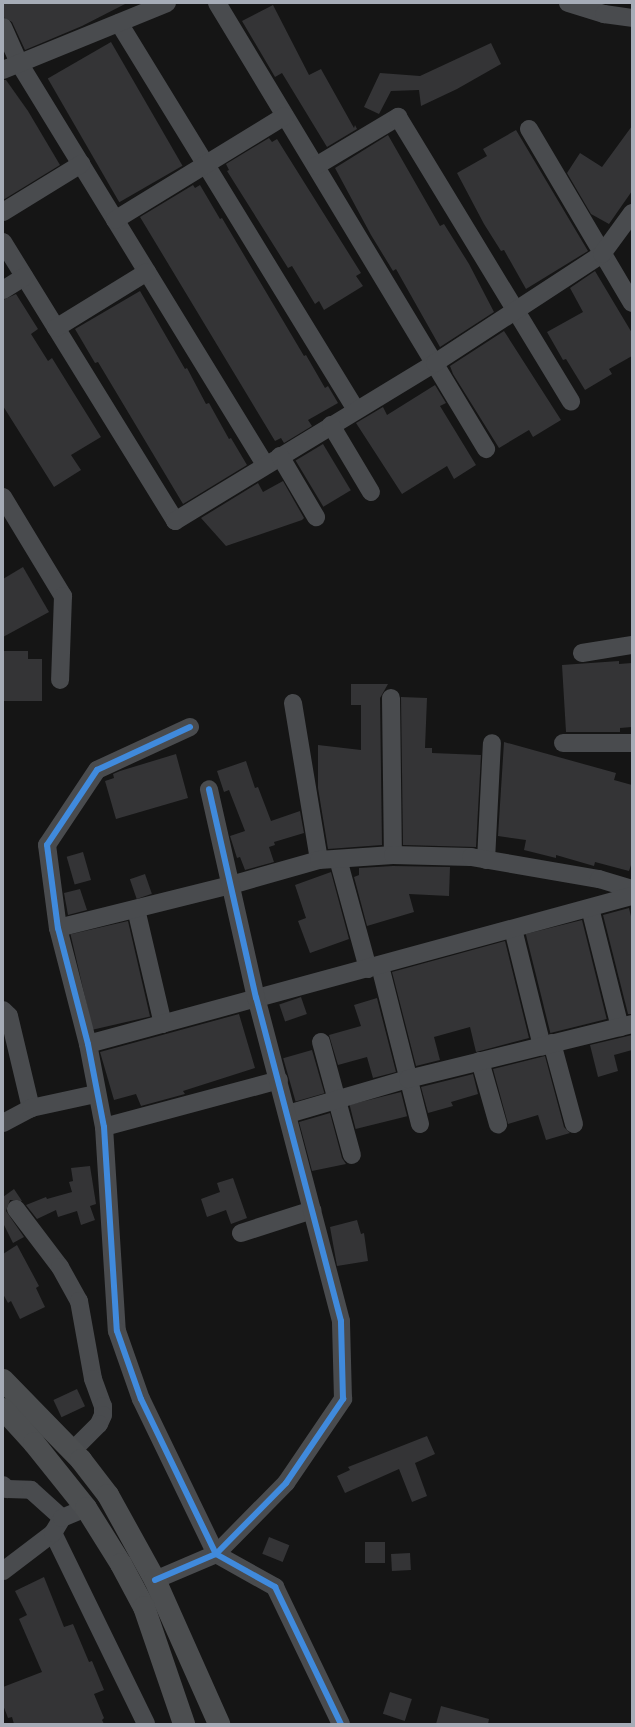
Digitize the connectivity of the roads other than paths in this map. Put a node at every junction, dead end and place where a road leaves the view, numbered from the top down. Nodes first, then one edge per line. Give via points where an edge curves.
1 (167, 3) edge
2 (217, 3) edge
3 (568, 3) edge
4 (605, 8) edge
5 (632, 18) edge
6 (119, 23) junction
7 (3, 27) edge
8 (11, 66) edge
9 (285, 116) junction
10 (529, 129) dead end
11 (81, 164) junction
12 (206, 165) junction
13 (316, 166) junction
14 (3, 212) edge
15 (632, 213) edge
16 (115, 220) junction
17 (3, 242) edge
18 (602, 254) junction
19 (147, 272) junction
20 (24, 277) junction
21 (3, 290) edge
22 (632, 304) edge
23 (516, 309) junction
24 (56, 328) junction
25 (435, 363) junction
26 (571, 401) dead end
27 (356, 410) junction
28 (331, 425) junction
29 (486, 449) dead end
30 (272, 460) junction
31 (371, 492) dead end
32 (3, 499) edge
33 (316, 517) dead end
34 (632, 645) edge
35 (582, 653) dead end
36 (60, 680) dead end
37 (392, 698) dead end
38 (293, 703) dead end
39 (190, 727) dead end
40 (492, 743) dead end
41 (563, 743) dead end
42 (632, 743) edge
43 (209, 790) dead end
44 (393, 855) junction
45 (338, 859) junction
46 (319, 860) junction
47 (486, 860) junction
48 (231, 885) junction
49 (632, 890) edge
50 (590, 908) junction
51 (136, 909) junction
52 (58, 928) junction
53 (513, 929) junction
54 (374, 967) junction
55 (256, 998) junction
56 (3, 1010) edge
57 (163, 1024) junction
58 (626, 1025) edge
59 (322, 1042) dead end
60 (88, 1044) junction
61 (547, 1045) junction
62 (480, 1061) junction
63 (408, 1079) junction
64 (279, 1080) junction
65 (96, 1094) junction
66 (337, 1099) junction
67 (31, 1108) junction
68 (288, 1114) junction
69 (3, 1123) edge
70 (420, 1124) dead end
71 (498, 1124) dead end
72 (574, 1124) dead end
73 (104, 1127) junction
74 (352, 1155) dead end
75 (16, 1209) dead end
76 (312, 1210) junction
77 (241, 1233) dead end
78 (3, 1380) edge
79 (3, 1409) edge
80 (72, 1451) junction
81 (3, 1485) edge
82 (86, 1508) junction
83 (57, 1525) junction
84 (216, 1554) junction
85 (3, 1571) edge
86 (155, 1580) junction
87 (146, 1724) edge
88 (184, 1724) edge
89 (219, 1724) edge
90 (342, 1724) edge

1 - 6 street
2 - 9 street
3 - 4 street
4 - 5 street
6 - 8 street
6 - 12 street
7 - 8 street
8 - 11 street
9 - 12 street
9 - 13 street
10 - 18 street
11 - 14 street
11 - 16 street
12 - 16 street
12 - 27 street
13 - 23 street via 398,116
13 - 25 street
15 - 18 street
16 - 19 street
17 - 20 street
18 - 22 street
18 - 23 street
19 - 24 street
19 - 30 street
20 - 21 street
20 - 24 street
23 - 25 street
23 - 26 street
24 - 30 street via 175,521
25 - 27 street
25 - 29 street
27 - 28 street
28 - 30 street
28 - 31 street
30 - 33 street
32 - 36 street via 63,596
34 - 35 street
37 - 44 street
38 - 46 street
39 - 52 street via 97,770 47,845
40 - 47 street
41 - 42 street
43 - 48 street
44 - 45 street
44 - 47 street via 471,857
45 - 46 street
45 - 54 street
46 - 48 street
47 - 49 street via 599,879
48 - 51 street
48 - 55 street
49 - 50 street
50 - 53 street
50 - 58 street
51 - 52 street
51 - 57 street
52 - 60 street
53 - 54 street
53 - 61 street
54 - 55 street
54 - 63 street
55 - 57 street
55 - 64 street
56 - 67 street via 9,1016
57 - 60 street
58 - 61 street
59 - 66 street
60 - 65 street
61 - 62 street
61 - 72 street
62 - 63 street
62 - 71 street
63 - 66 street
63 - 70 street
64 - 68 street
64 - 73 street
65 - 67 street
65 - 73 street
66 - 68 street
66 - 74 street
67 - 69 street
68 - 76 street
73 - 84 street via 117,1331 140,1399
75 - 80 street via 60,1266 78,1301 93,1379 103,1406 99,1424
76 - 77 street
76 - 84 street via 341,1321 344,1399 286,1483
78 - 80 main road
79 - 82 main road
80 - 86 main road via 108,1495
81 - 83 street via 7,1489 31,1490
82 - 83 street
82 - 88 main road via 144,1607
83 - 85 street
83 - 87 street
84 - 86 street
84 - 90 street via 275,1587
86 - 89 main road

